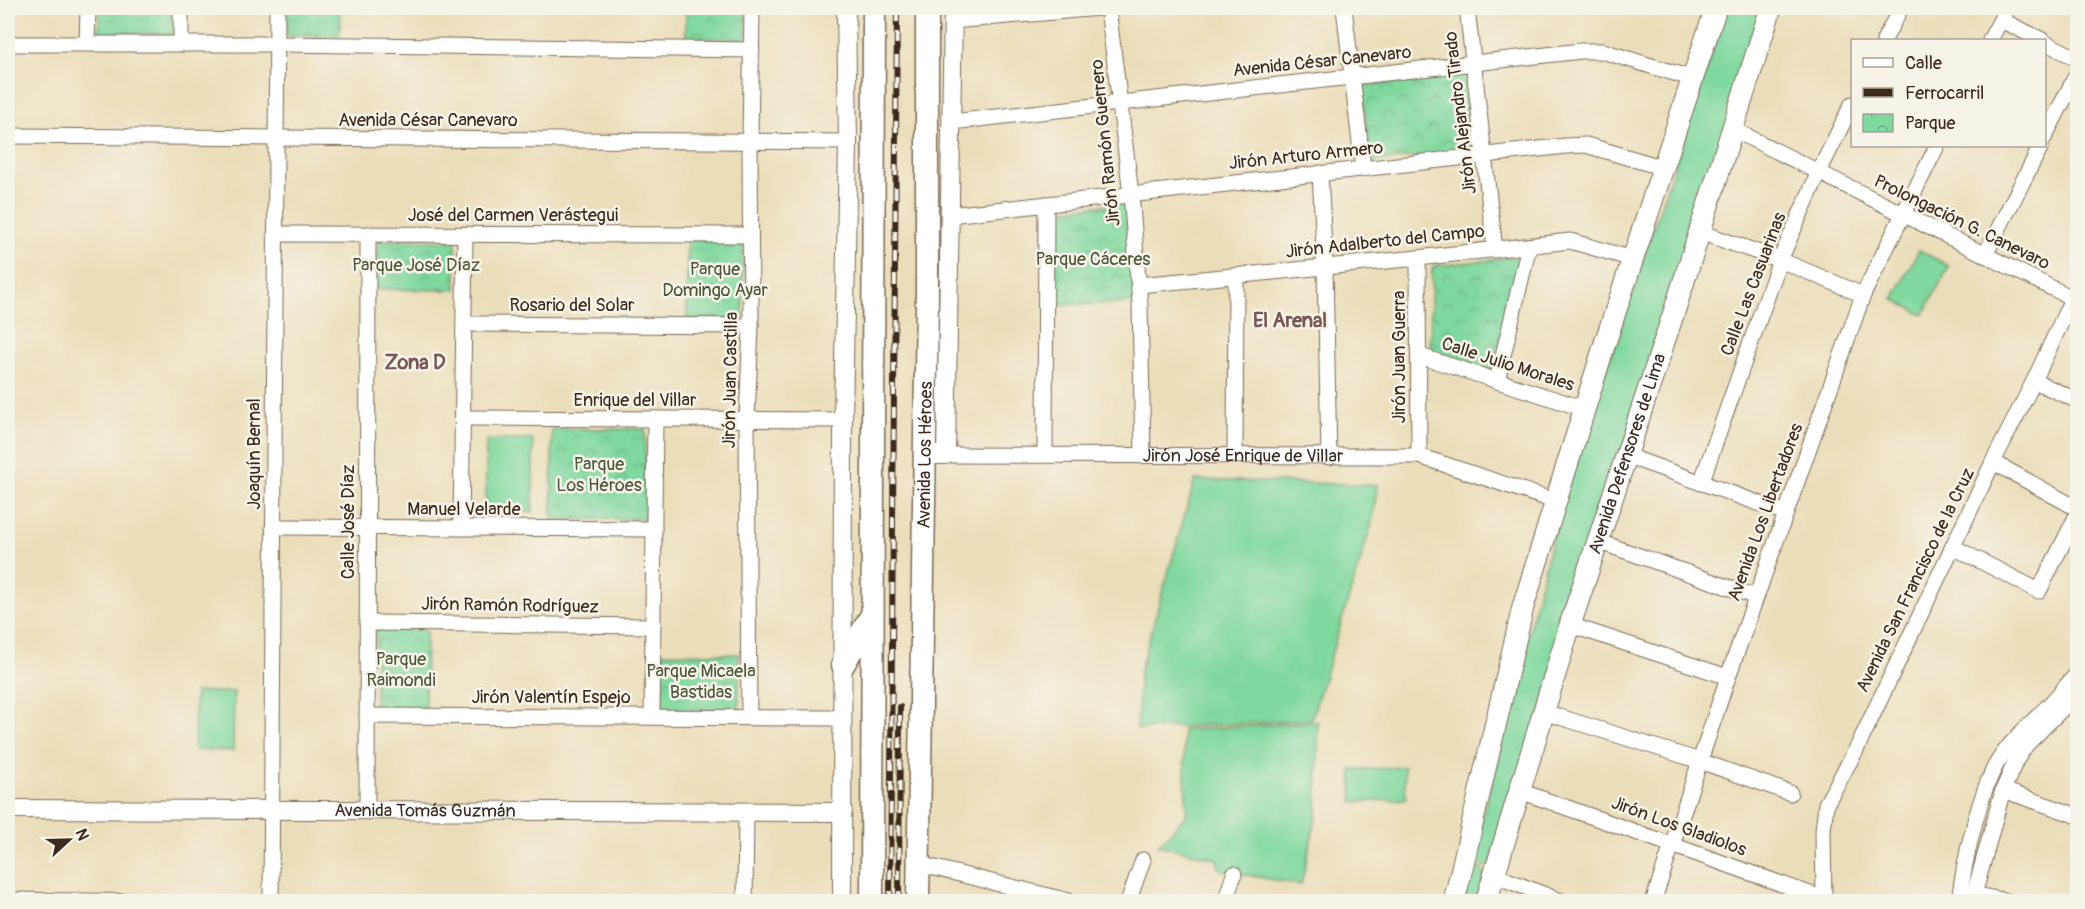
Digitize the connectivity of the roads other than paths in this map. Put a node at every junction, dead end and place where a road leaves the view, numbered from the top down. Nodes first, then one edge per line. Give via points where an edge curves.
1 (88, 8) edge
2 (181, 8) edge
3 (277, 8) edge
4 (752, 8) edge
5 (846, 8) edge
6 (874, 8) edge
7 (927, 8) edge
8 (1099, 8) edge
9 (1108, 8) edge
10 (1344, 8) edge
11 (1467, 8) edge
12 (1716, 8) edge
13 (1771, 8) edge
14 (1901, 8) edge
15 (1050, 10) edge
16 (953, 14) edge
17 (2004, 14) edge
18 (1885, 39) edge
19 (1991, 39) edge
20 (2040, 39) edge
21 (2046, 42) edge
22 (87, 43) junction
23 (8, 44) edge
24 (181, 44) junction
25 (277, 44) junction
26 (752, 50) junction
27 (2078, 58) edge
28 (1473, 63) junction
29 (2078, 72) edge
30 (1353, 77) junction
31 (1694, 79) junction
32 (1121, 103) junction
33 (1851, 106) edge
34 (952, 122) junction
35 (1732, 129) junction
36 (2046, 134) edge
37 (8, 136) edge
38 (276, 138) junction
39 (750, 141) junction
40 (848, 142) junction
41 (1936, 147) edge
42 (2040, 147) edge
43 (1484, 155) junction
44 (1363, 168) junction
45 (1664, 168) junction
46 (1818, 172) junction
47 (1320, 173) junction
48 (1131, 194) junction
49 (1046, 204) junction
50 (950, 214) junction
51 (1903, 214) junction
52 (1700, 232) junction
53 (275, 234) junction
54 (368, 234) junction
55 (465, 235) junction
56 (750, 235) junction
57 (1529, 246) junction
58 (1495, 250) junction
59 (1985, 255) junction
60 (1418, 258) junction
61 (1633, 259) junction
62 (1780, 260) junction
63 (1325, 268) junction
64 (1236, 276) junction
65 (1139, 285) junction
66 (1863, 295) junction
67 (2076, 295) edge
68 (464, 324) junction
69 (751, 326) junction
70 (1420, 356) junction
71 (1497, 381) junction
72 (2034, 381) junction
73 (2078, 401) edge
74 (1585, 409) junction
75 (463, 418) junction
76 (655, 419) junction
77 (747, 420) junction
78 (843, 420) junction
79 (1045, 454) junction
80 (936, 455) junction
81 (1143, 455) junction
82 (1235, 456) junction
83 (1419, 456) junction
84 (1627, 456) junction
85 (1329, 457) junction
86 (1993, 462) junction
87 (1701, 483) junction
88 (1555, 501) junction
89 (2078, 511) edge
90 (1786, 513) junction
91 (273, 527) junction
92 (367, 528) junction
93 (461, 528) junction
94 (654, 530) junction
95 (1598, 541) junction
96 (1953, 547) junction
97 (1756, 597) junction
98 (871, 617) junction
99 (367, 623) junction
100 (1570, 625) junction
101 (653, 626) junction
102 (843, 665) junction
103 (2078, 673) edge
104 (1728, 677) junction
105 (2078, 693) edge
106 (1544, 711) junction
107 (367, 716) junction
108 (652, 717) junction
109 (749, 717) junction
110 (843, 718) junction
111 (1700, 761) junction
112 (2003, 790) junction
113 (1520, 791) junction
114 (1790, 793) dead end
115 (8, 809) edge
116 (271, 810) junction
117 (367, 810) junction
118 (746, 812) junction
119 (843, 813) junction
120 (2078, 816) edge
121 (1672, 844) junction
122 (1143, 860) dead end
123 (919, 864) junction
124 (1234, 874) dead end
125 (1494, 875) junction
126 (1973, 898) edge
127 (8, 900) edge
128 (1824, 900) edge
129 (86, 901) edge
130 (153, 902) edge
131 (271, 902) edge
132 (746, 902) edge
133 (842, 902) edge
134 (872, 902) edge
135 (918, 902) edge
136 (1073, 902) edge
137 (1128, 902) edge
138 (1225, 902) edge
139 (1454, 902) edge
140 (1486, 902) edge
141 (1563, 902) edge
142 (1653, 902) edge
143 (1959, 902) edge
144 (2010, 902) edge

1 - 22 street
2 - 24 street
3 - 25 street, Joaquín Bernal
4 - 26 street, Jirón Juan Castilla
5 - 40 street
6 - 98 main road
7 - 80 main road, Avenida Los Héroes via 927,303
8 - 15 street
9 - 32 street, Jirón Ramón Guerrero
10 - 30 street
11 - 28 street, Jirón Alejandro Tirado
12 - 31 main road
13 - 35 main road, Avenida Defensores de Lima
14 - 18 street
15 - 16 street
16 - 34 street, Avenida Los Héroes
17 - 19 street
17 - 20 street
21 - 27 street
22 - 23 street
22 - 24 street
24 - 25 street
25 - 26 street
25 - 38 street, Joaquín Bernal
26 - 39 street, Jirón Juan Castilla
28 - 30 street, Avenida César Canevaro
28 - 31 street, Avenida César Canevaro via 1602,51
28 - 43 street, Jirón Alejandro Tirado
29 - 36 street
30 - 32 street, Avenida César Canevaro
30 - 44 street
31 - 45 main road
32 - 34 street, Avenida César Canevaro
32 - 48 street, Jirón Ramón Guerrero
33 - 46 street, Calle Las Casuarinas
34 - 50 street, Avenida Los Héroes
35 - 46 street, Prolongación G. Canevaro
35 - 52 main road, Avenida Defensores de Lima
37 - 38 street, Avenida César Canevaro
38 - 39 street, Avenida César Canevaro
38 - 53 street, Joaquín Bernal
39 - 40 street, Avenida César Canevaro
39 - 56 street, Jirón Juan Castilla
40 - 78 street
41 - 51 street, Avenida Los Libertadores
42 - 59 street
43 - 44 street, Jirón Arturo Armero
43 - 45 street, Jirón Arturo Armero via 1586,145
43 - 58 street, Jirón Alejandro Tirado
44 - 47 street, Jirón Arturo Armero
45 - 61 main road
46 - 51 street, Prolongación G. Canevaro
46 - 62 street, Calle Las Casuarinas
47 - 48 street, Jirón Arturo Armero
47 - 63 street
48 - 49 street, Jirón Arturo Armero
48 - 65 street, Jirón Ramón Guerrero
49 - 50 street, Jirón Arturo Armero
49 - 79 street
50 - 80 street, Avenida Los Héroes
51 - 59 street, Prolongación G. Canevaro
51 - 66 street, Avenida Los Libertadores
52 - 62 street
52 - 84 main road, Avenida Defensores de Lima
53 - 54 street, José del Carmen Verástegui
53 - 91 street, Joaquín Bernal
54 - 55 street, José del Carmen Verástegui
54 - 92 street, Calle José Díaz
55 - 56 street, José del Carmen Verástegui
55 - 68 street
56 - 69 street, Jirón Juan Castilla
57 - 58 street, Jirón Adalberto del Campo
57 - 61 street, Jirón Adalberto del Campo via 1570,241
57 - 71 street
58 - 60 street, Jirón Adalberto del Campo
59 - 67 street, Prolongación G. Canevaro
60 - 63 street, Jirón Adalberto del Campo
60 - 70 street, Jirón Juan Guerra
61 - 74 main road
62 - 66 street
62 - 87 street, Calle Las Casuarinas
63 - 64 street, Jirón Adalberto del Campo
63 - 85 street
64 - 65 street, Jirón Adalberto del Campo
64 - 82 street
65 - 81 street, Jirón Ramón Guerrero
66 - 90 street, Avenida Los Libertadores
67 - 72 street, Avenida San Francisco de la Cruz
68 - 69 street, Rosario del Solar
68 - 75 street
69 - 77 street, Jirón Juan Castilla
70 - 71 street, Calle Julio Morales
70 - 83 street, Jirón Juan Guerra
71 - 74 street, Calle Julio Morales
72 - 73 street
72 - 86 street, Avenida San Francisco de la Cruz
74 - 88 main road
75 - 76 street, Enrique del Villar
75 - 93 street
76 - 77 street, Enrique del Villar
76 - 94 street
77 - 78 street, Enrique del Villar
77 - 109 street, Jirón Juan Castilla
78 - 102 street
79 - 80 street, Jirón José Enrique de Villar
79 - 81 street, Jirón José Enrique de Villar
80 - 123 main road, Avenida Los Héroes
81 - 82 street, Jirón José Enrique de Villar
82 - 85 street, Jirón José Enrique de Villar
83 - 85 street, Jirón José Enrique de Villar
83 - 88 street, Jirón José Enrique de Villar
84 - 87 street
84 - 95 main road, Avenida Defensores de Lima
86 - 89 street
86 - 96 street, Avenida San Francisco de la Cruz
87 - 90 street
88 - 139 main road via 1523,607
89 - 96 street via 2039,591
90 - 97 street, Avenida Los Libertadores
91 - 92 street, Manuel Velarde
91 - 116 street, Joaquín Bernal
92 - 93 street, Manuel Velarde
92 - 99 street, Calle José Díaz
93 - 94 street, Manuel Velarde
94 - 101 street
95 - 97 street
95 - 100 main road, Avenida Defensores de Lima
96 - 128 street, Avenida San Francisco de la Cruz via 1827,804 1823,831
97 - 104 street, Avenida Los Libertadores
98 - 102 main road
98 - 134 main road
99 - 101 street, Jirón Ramón Rodríguez
99 - 107 street, Calle José Díaz
100 - 104 street
100 - 106 main road, Avenida Defensores de Lima
101 - 108 street
102 - 110 street
103 - 143 street via 1998,762 1977,815
104 - 111 street, Avenida Los Libertadores
105 - 112 street via 2026,744
106 - 111 street
106 - 113 main road, Avenida Defensores de Lima
107 - 108 street, Jirón Valentín Espejo
107 - 117 street, Calle José Díaz
108 - 109 street, Jirón Valentín Espejo
109 - 110 street, Jirón Valentín Espejo
110 - 119 street
111 - 114 street
111 - 121 street, Avenida Los Libertadores
112 - 120 street
112 - 126 street
113 - 121 street, Jirón Los Gladiolos
113 - 125 main road, Avenida Defensores de Lima
115 - 116 street, Avenida Tomás Guzmán
116 - 117 street, Avenida Tomás Guzmán
116 - 131 street, Joaquín Bernal
117 - 118 street, Avenida Tomás Guzmán
118 - 119 street, Avenida Tomás Guzmán
118 - 132 street
119 - 133 street
121 - 128 street, Jirón Los Gladiolos
121 - 142 street, Avenida Los Libertadores
122 - 137 street
123 - 135 main road, Avenida Los Héroes
123 - 136 street
124 - 138 street
125 - 140 main road, Avenida Defensores de Lima
125 - 141 street
126 - 144 street
127 - 129 street
129 - 130 street

